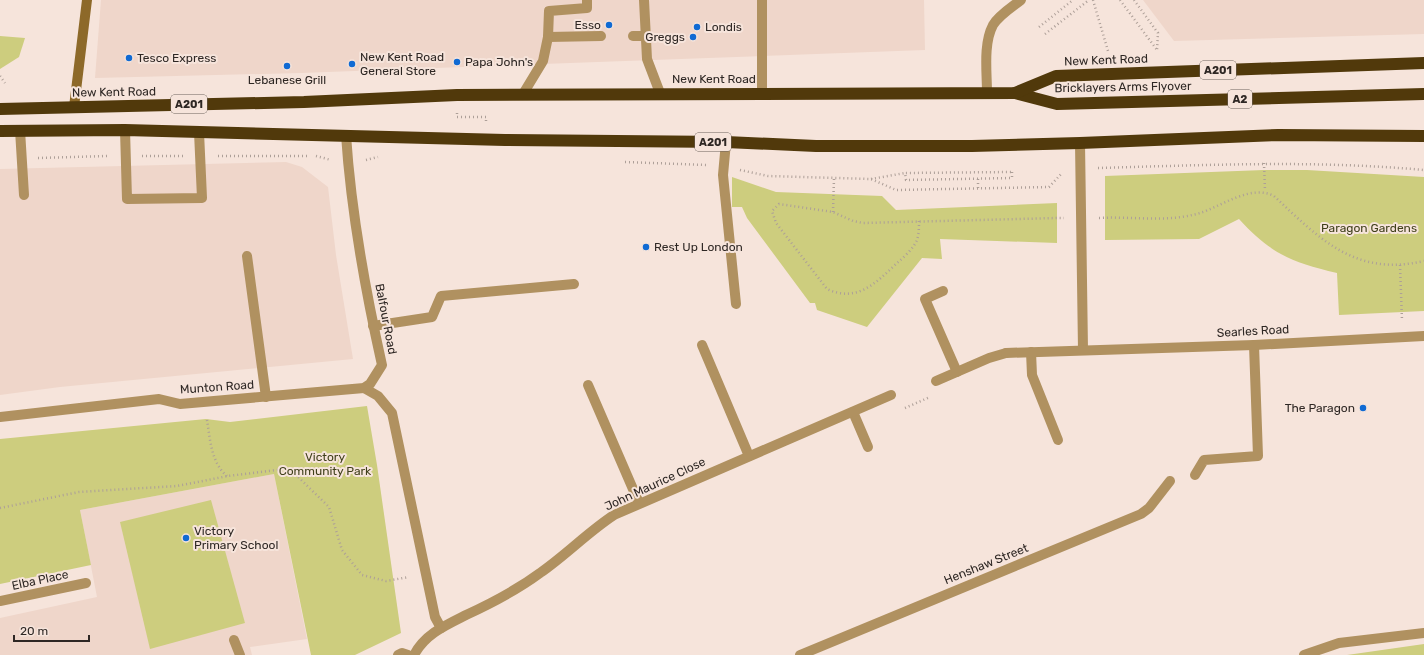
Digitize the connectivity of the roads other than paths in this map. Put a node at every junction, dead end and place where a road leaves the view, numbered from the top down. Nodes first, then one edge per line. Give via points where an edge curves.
1 (87, 0) edge
2 (587, 0) edge
3 (644, 0) edge
4 (762, 0) edge
5 (1021, 0) edge
6 (601, 36) dead end
7 (633, 36) dead end
8 (645, 36) junction
9 (548, 37) junction
10 (1424, 63) edge
11 (660, 93) junction
12 (762, 93) junction
13 (988, 93) junction
14 (1015, 93) junction
15 (522, 94) junction
16 (1424, 94) edge
17 (74, 107) junction
18 (0, 109) edge
19 (20, 130) junction
20 (125, 130) junction
21 (0, 131) edge
22 (199, 132) junction
23 (346, 135) junction
24 (1424, 136) edge
25 (726, 142) junction
26 (1080, 143) junction
27 (24, 195) dead end
28 (247, 256) dead end
29 (574, 284) dead end
30 (943, 291) dead end
31 (736, 304) dead end
32 (373, 326) junction
33 (1424, 336) edge
34 (702, 345) dead end
35 (1254, 345) junction
36 (1083, 350) junction
37 (1031, 352) junction
38 (957, 372) junction
39 (936, 381) dead end
40 (588, 385) dead end
41 (364, 388) junction
42 (891, 396) dead end
43 (266, 397) junction
44 (853, 412) junction
45 (0, 417) edge
46 (1058, 440) dead end
47 (868, 447) dead end
48 (749, 456) junction
49 (1195, 475) dead end
50 (1170, 482) dead end
51 (638, 503) junction
52 (86, 583) dead end
53 (0, 601) edge
54 (441, 628) junction
55 (1424, 633) edge
56 (234, 640) dead end
57 (240, 655) edge
58 (398, 655) edge
59 (408, 655) edge
60 (414, 655) edge
61 (800, 655) edge
62 (1304, 655) edge

1 - 17 main road
2 - 9 street via 587,8 549,11
3 - 8 street
4 - 12 street
5 - 13 street via 993,25 987,50
6 - 9 street
7 - 8 street
8 - 11 street via 647,59
9 - 15 street via 543,61
10 - 14 highway, New Kent Road / A201 via 1056,76
11 - 12 highway, New Kent Road / A201
11 - 15 highway, New Kent Road / A201
12 - 13 highway, New Kent Road / A201
13 - 14 highway, New Kent Road / A201
14 - 16 highway, Bricklayers Arms Flyover / A2 via 1056,104
15 - 17 highway, New Kent Road / A201
17 - 18 highway, New Kent Road / A201
19 - 20 highway, A201
19 - 21 highway, A201
19 - 27 street
20 - 22 highway, A201
20 - 22 street via 127,199 202,198
22 - 23 highway, A201
23 - 25 highway, A201
23 - 32 street, Balfour Road via 356,226
24 - 26 highway, A201 via 1278,135
25 - 26 highway, A201 via 816,146
25 - 31 street via 723,176
26 - 36 street
28 - 43 street
29 - 32 street via 441,296 432,317
30 - 38 street via 925,299
32 - 41 street, Balfour Road via 382,365 370,384
33 - 35 street, Searles Road
34 - 48 street
35 - 36 street, Searles Road
35 - 49 street via 1258,456 1204,460
36 - 37 street, Searles Road
37 - 38 street, Searles Road via 1006,353
37 - 46 street via 1032,376
38 - 39 street
40 - 51 street
41 - 43 street, Munton Road
41 - 54 street via 378,396 392,413 435,617
42 - 44 street, John Maurice Close
43 - 45 street, Munton Road via 180,404 159,399
44 - 47 street
44 - 48 street, John Maurice Close
48 - 51 street, John Maurice Close
50 - 61 street, Henshaw Street via 1141,514
51 - 54 street, John Maurice Close via 599,525 540,573 510,592
52 - 53 street, Elba Place
54 - 60 street, John Maurice Close via 421,645
55 - 62 street via 1339,643
56 - 57 street
58 - 59 street

